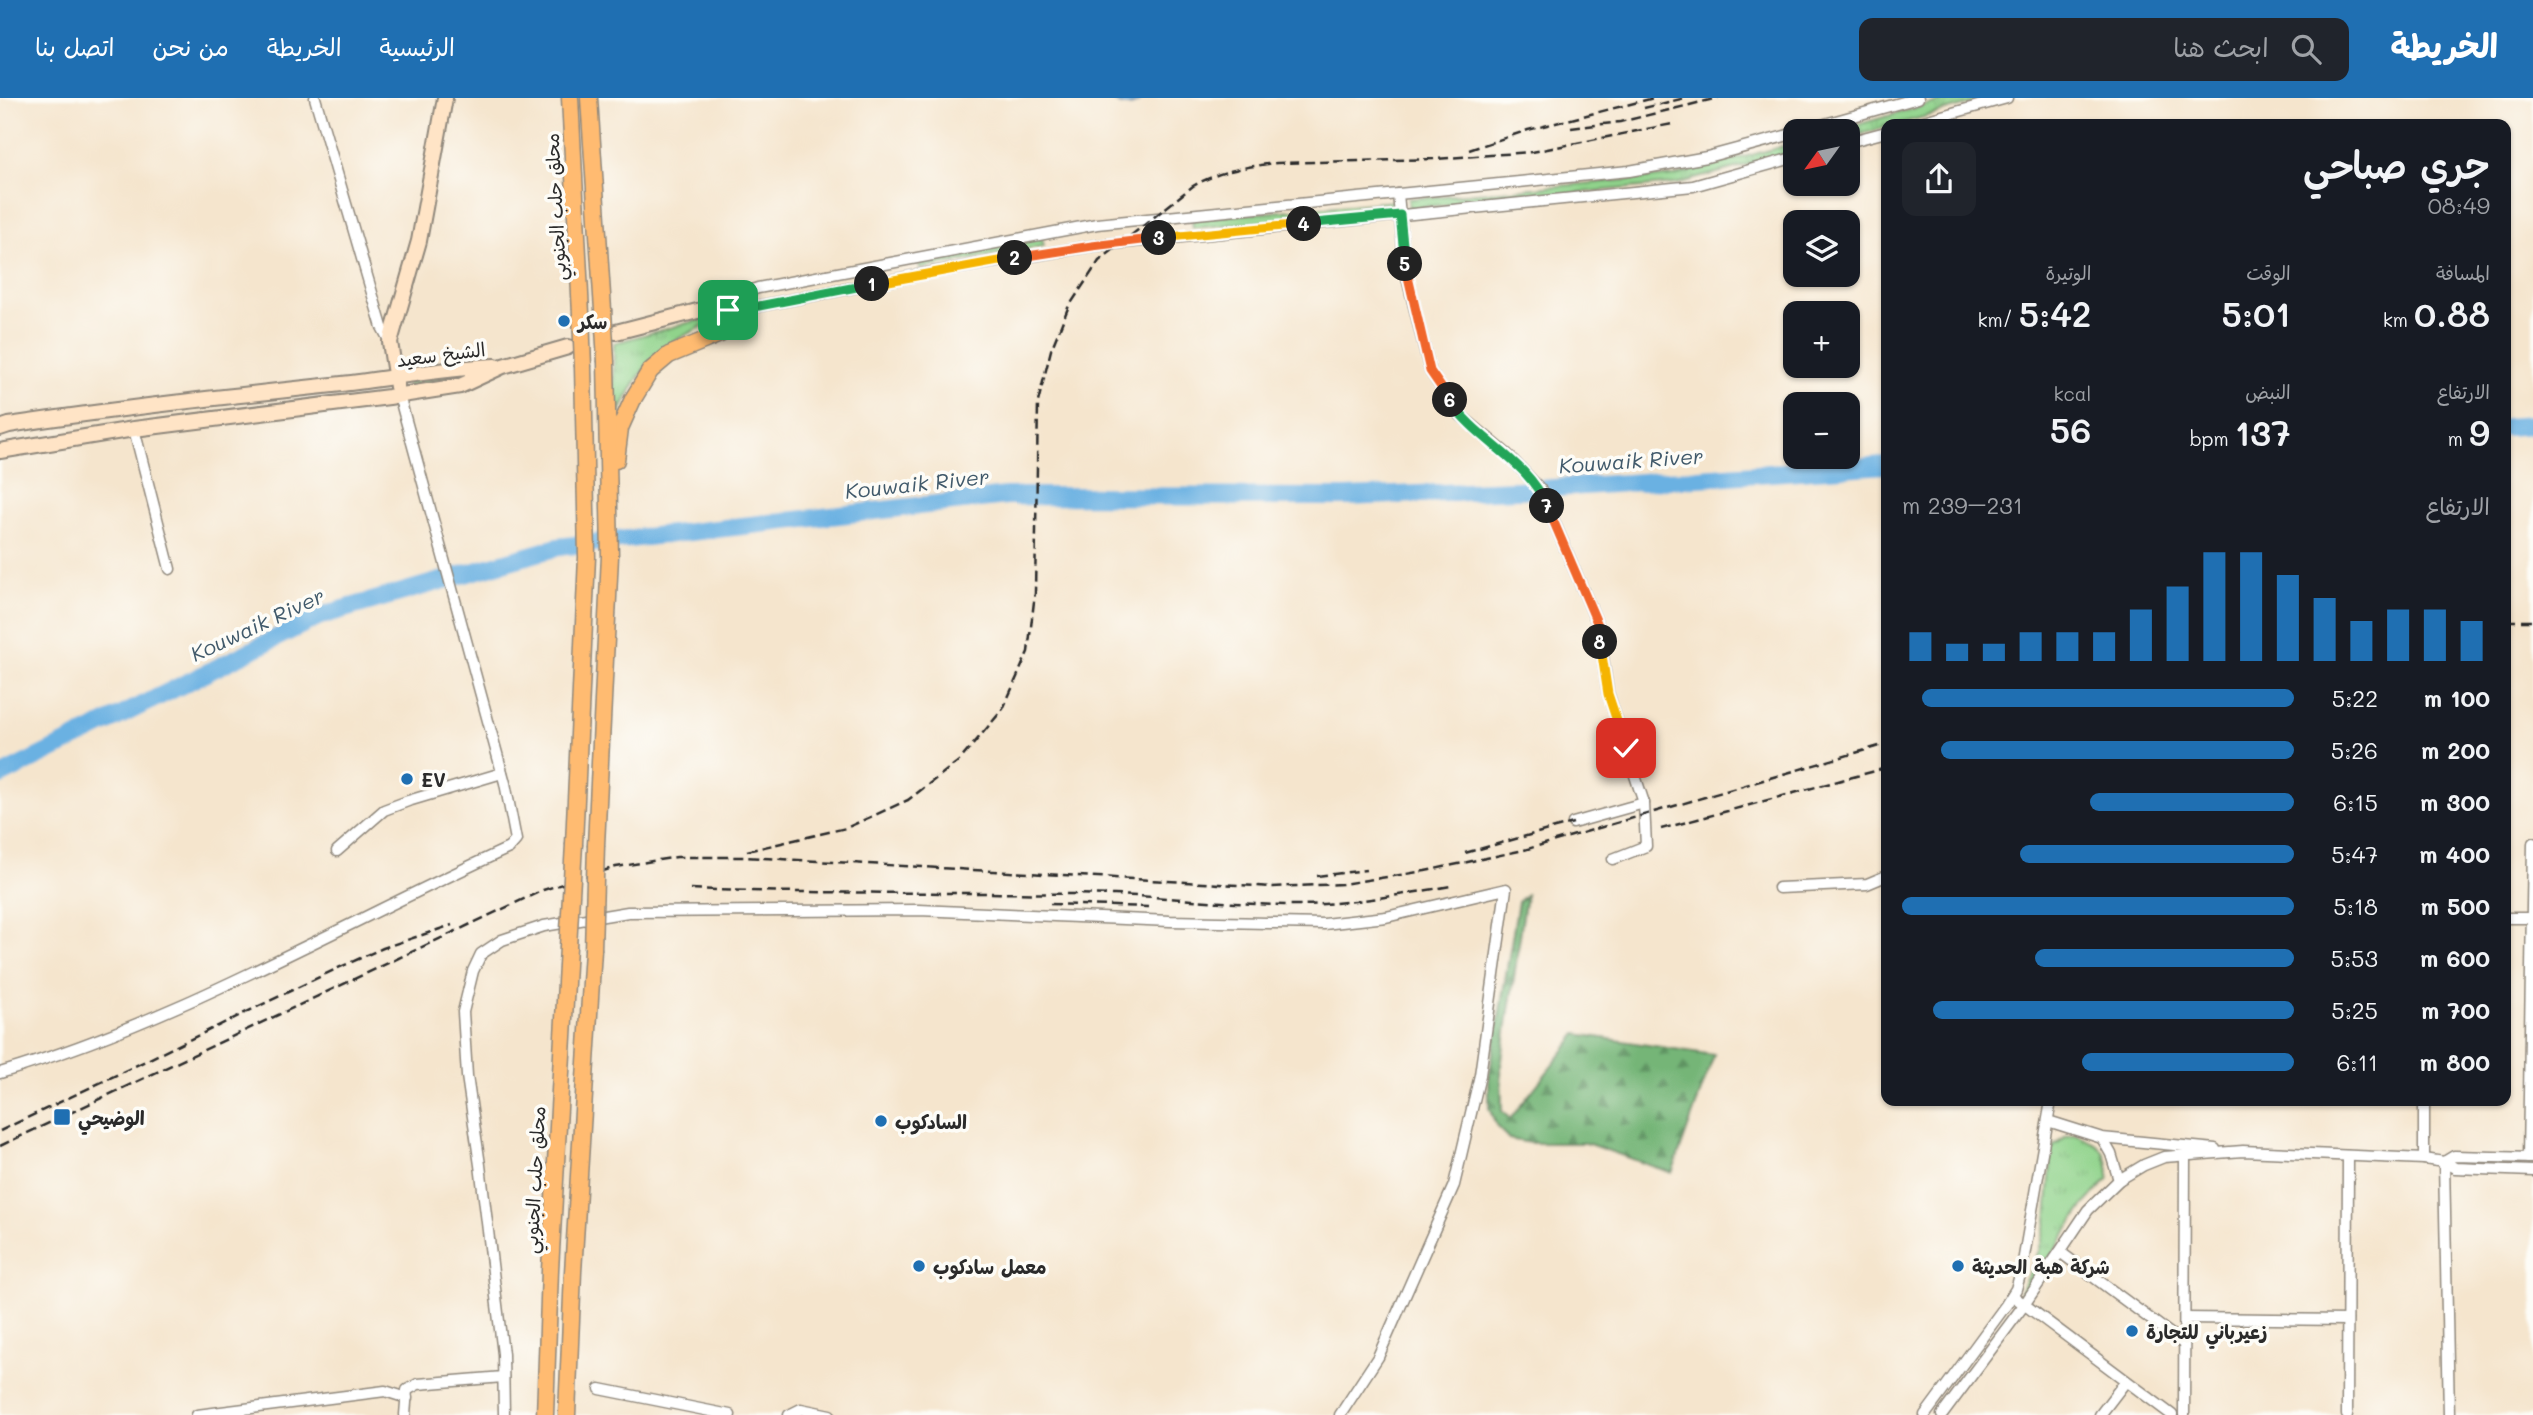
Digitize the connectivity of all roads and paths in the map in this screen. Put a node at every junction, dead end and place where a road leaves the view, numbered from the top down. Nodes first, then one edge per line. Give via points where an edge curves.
1 (315, 98) edge
2 (445, 98) edge
3 (570, 98) edge
4 (589, 98) edge
5 (1918, 98) edge
6 (2007, 98) edge
7 (1844, 119) edge
8 (1931, 119) edge
9 (1881, 133) edge
10 (1783, 136) edge
11 (1860, 139) edge
12 (1783, 161) edge
13 (1398, 194) junction
14 (1400, 215) junction
15 (709, 308) junction
16 (746, 309) junction
17 (616, 332) dead end
18 (390, 342) junction
19 (568, 347) dead end
20 (503, 366) junction
21 (394, 378) junction
22 (399, 396) junction
23 (0, 428) edge
24 (134, 429) junction
25 (0, 451) edge
26 (609, 514) junction
27 (170, 569) dead end
28 (502, 774) junction
29 (1644, 803) junction
30 (1573, 823) dead end
31 (2533, 843) edge
32 (337, 851) dead end
33 (1613, 859) dead end
34 (1881, 878) edge
35 (1779, 888) dead end
36 (2511, 918) edge
37 (2531, 918) junction
38 (2531, 1065) edge
39 (0, 1073) edge
40 (2050, 1106) edge
41 (2424, 1106) edge
42 (2048, 1121) junction
43 (2102, 1138) junction
44 (2244, 1151) junction
45 (2185, 1156) junction
46 (2348, 1156) junction
47 (2531, 1158) edge
48 (2424, 1159) junction
49 (2444, 1162) junction
50 (2533, 1171) edge
51 (2119, 1180) junction
52 (2060, 1252) junction
53 (2013, 1296) junction
54 (2024, 1305) junction
55 (2185, 1318) junction
56 (2347, 1320) junction
57 (2184, 1344) junction
58 (503, 1377) junction
59 (2126, 1381) junction
60 (600, 1389) dead end
61 (407, 1398) junction
62 (197, 1415) edge
63 (405, 1415) edge
64 (504, 1415) edge
65 (545, 1415) edge
66 (567, 1415) edge
67 (730, 1415) edge
68 (789, 1415) edge
69 (830, 1415) edge
70 (1339, 1415) edge
71 (1925, 1415) edge
72 (1941, 1415) edge
73 (2100, 1415) edge
74 (2172, 1415) edge
75 (2184, 1415) edge
76 (2347, 1415) edge
77 (2449, 1415) edge

1 - 18 street
2 - 18 main road via 419,241
3 - 65 highway, محلق حلب الجنوبي, bridge via 587,557
4 - 26 highway, محلق حلب الجنوبي, bridge via 606,362
5 - 7 street
6 - 8 street
9 - 11 street
10 - 13 street via 1707,157 1629,171
12 - 14 street via 1693,186
13 - 14 street
13 - 15 street via 1097,224 758,288
14 - 16 street via 1092,246
14 - 29 street via 1405,269 1430,371 1458,413 1540,489 1598,625 1608,694
15 - 16 street
15 - 17 main road
16 - 26 highway via 720,334 669,355 650,371 620,428
18 - 21 main road
19 - 20 main road
20 - 21 main road, الشيخ سعيد
20 - 22 main road, الشيخ سعيد via 460,386
21 - 22 main road
21 - 23 main road, الشيخ سعيد via 117,409
22 - 24 main road, الشيخ سعيد
22 - 28 street
24 - 25 main road, الشيخ سعيد
24 - 27 street
26 - 66 highway, bridge via 593,950
28 - 32 street via 384,810
28 - 39 street via 516,840 509,848 147,1020
29 - 30 street
29 - 33 street via 1646,846
31 - 37 street
34 - 35 street via 1867,884
36 - 37 street
37 - 38 street
38 - 47 street
40 - 42 street
41 - 48 street
42 - 43 street
42 - 53 street
43 - 44 street
43 - 51 street
44 - 45 street
44 - 46 street
45 - 51 street via 2164,1157
45 - 55 street
46 - 48 street
46 - 56 street
47 - 49 street via 2454,1156
48 - 49 street
49 - 50 street via 2455,1168
49 - 77 street
51 - 52 street via 2088,1210
52 - 54 street
52 - 57 street
53 - 54 street
53 - 71 street
54 - 59 street
54 - 72 street
55 - 56 street
55 - 57 street
56 - 76 street
57 - 75 street
58 - 61 street via 418,1384 407,1391
58 - 64 street
58 - 70 street via 463,1012 481,954 502,940 544,926 628,912 919,911 1324,923 1386,918 1506,889 1480,1075 1454,1185 1378,1357
59 - 73 street
59 - 74 street
60 - 67 street
61 - 62 street via 385,1391
61 - 63 street
68 - 69 street via 801,1409

